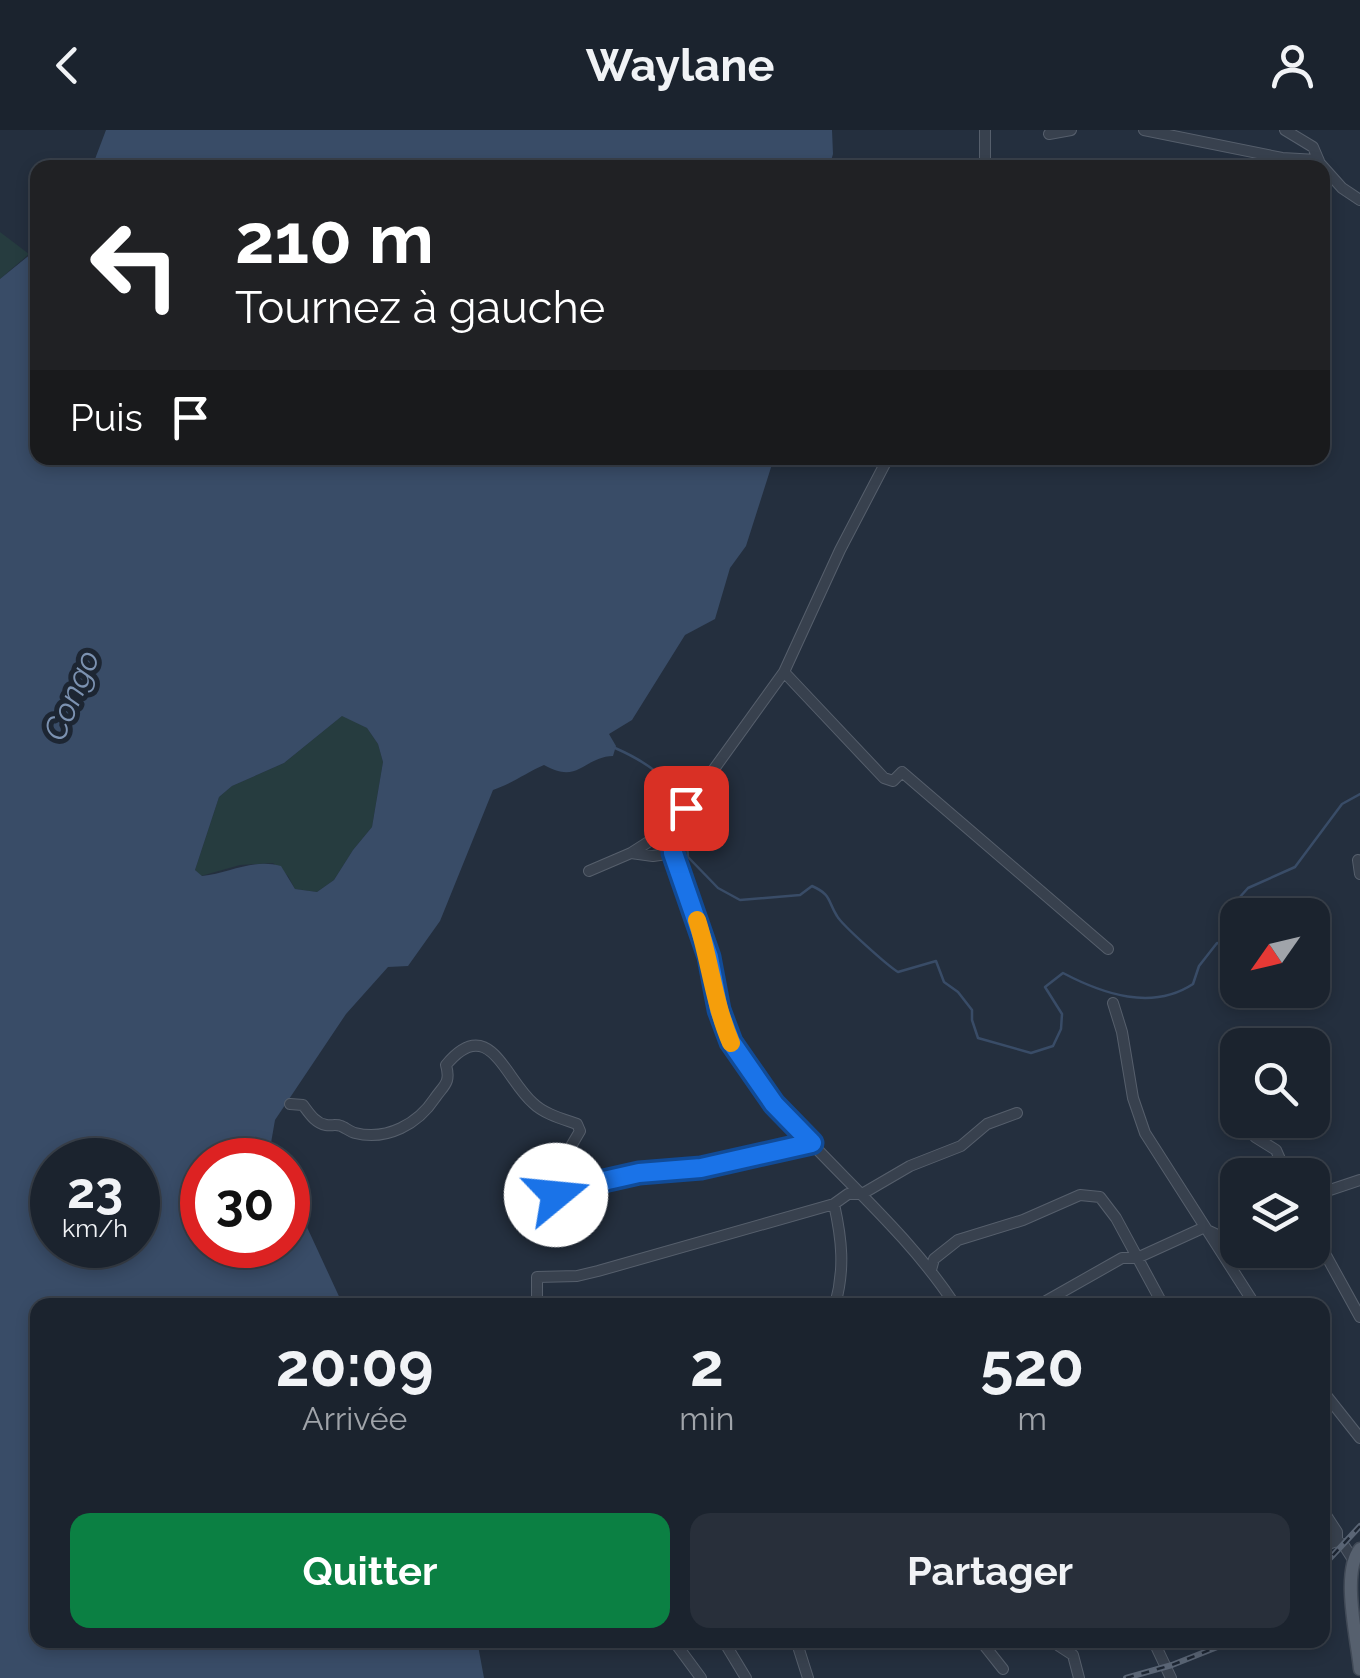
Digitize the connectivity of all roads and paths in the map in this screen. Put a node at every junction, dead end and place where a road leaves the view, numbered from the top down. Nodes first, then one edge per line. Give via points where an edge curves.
1 (985, 130) edge
2 (1072, 130) edge
3 (1144, 130) edge
4 (1285, 130) edge
5 (1049, 134) dead end
6 (985, 160) edge
7 (1319, 160) joint
8 (1330, 173) edge
9 (1360, 200) edge
10 (884, 465) edge
11 (784, 672) junction
12 (676, 824) junction
13 (632, 853) junction
14 (673, 853) junction
15 (1358, 860) edge
16 (589, 872) dead end
17 (1360, 874) edge
18 (1108, 949) dead end
19 (1113, 1003) dead end
20 (290, 1104) dead end
21 (1016, 1113) dead end
22 (1255, 1138) dead end
23 (812, 1143) junction
24 (1280, 1158) edge
25 (1360, 1180) edge
26 (1330, 1190) edge
27 (862, 1194) junction
28 (834, 1204) junction
29 (1205, 1226) junction
30 (1220, 1237) edge
31 (1138, 1258) junction
32 (1330, 1263) edge
33 (930, 1270) junction
34 (537, 1298) edge
35 (837, 1298) edge
36 (949, 1298) edge
37 (1051, 1298) edge
38 (1159, 1298) edge
39 (1251, 1298) edge
40 (1360, 1317) edge
41 (1330, 1400) edge
42 (1360, 1438) edge
43 (1330, 1522) edge
44 (1337, 1542) junction
45 (1330, 1544) edge
46 (1356, 1554) edge
47 (679, 1648) edge
48 (728, 1648) edge
49 (799, 1648) edge
50 (986, 1648) edge
51 (1062, 1648) edge
52 (1157, 1648) edge
53 (1360, 1668) edge
54 (1004, 1670) dead end
55 (701, 1678) edge
56 (746, 1678) edge
57 (808, 1678) edge
58 (1079, 1678) edge
59 (1171, 1678) edge

1 - 6 street
2 - 5 street
3 - 7 street
4 - 7 street via 1313,148
8 - 9 street
10 - 11 street
11 - 12 street
11 - 18 street via 884,778 893,782 902,772
12 - 13 street
12 - 14 street
13 - 14 street
13 - 16 street
14 - 23 street via 731,1042 774,1104
15 - 17 street
19 - 29 street via 1144,1133
20 - 23 street via 354,1133 399,1130 444,1089 453,1056 480,1046 492,1049 533,1104 577,1124 580,1130 557,1170 556,1195 639,1173 701,1168
21 - 27 street
22 - 24 street
23 - 27 street
25 - 26 street
27 - 28 street
27 - 33 street
28 - 34 street via 598,1271 536,1276
28 - 35 street via 843,1255
29 - 30 street
29 - 31 street
29 - 39 street
31 - 33 street via 1100,1196 1080,1195 958,1240
31 - 37 street via 1122,1258
31 - 38 street
32 - 40 street
33 - 36 street
41 - 42 street
43 - 44 street
44 - 45 street
44 - 46 street
46 - 53 main road via 1350,1577
47 - 55 street
48 - 56 street
49 - 57 street
50 - 54 street
51 - 58 street via 1072,1655
52 - 59 street

